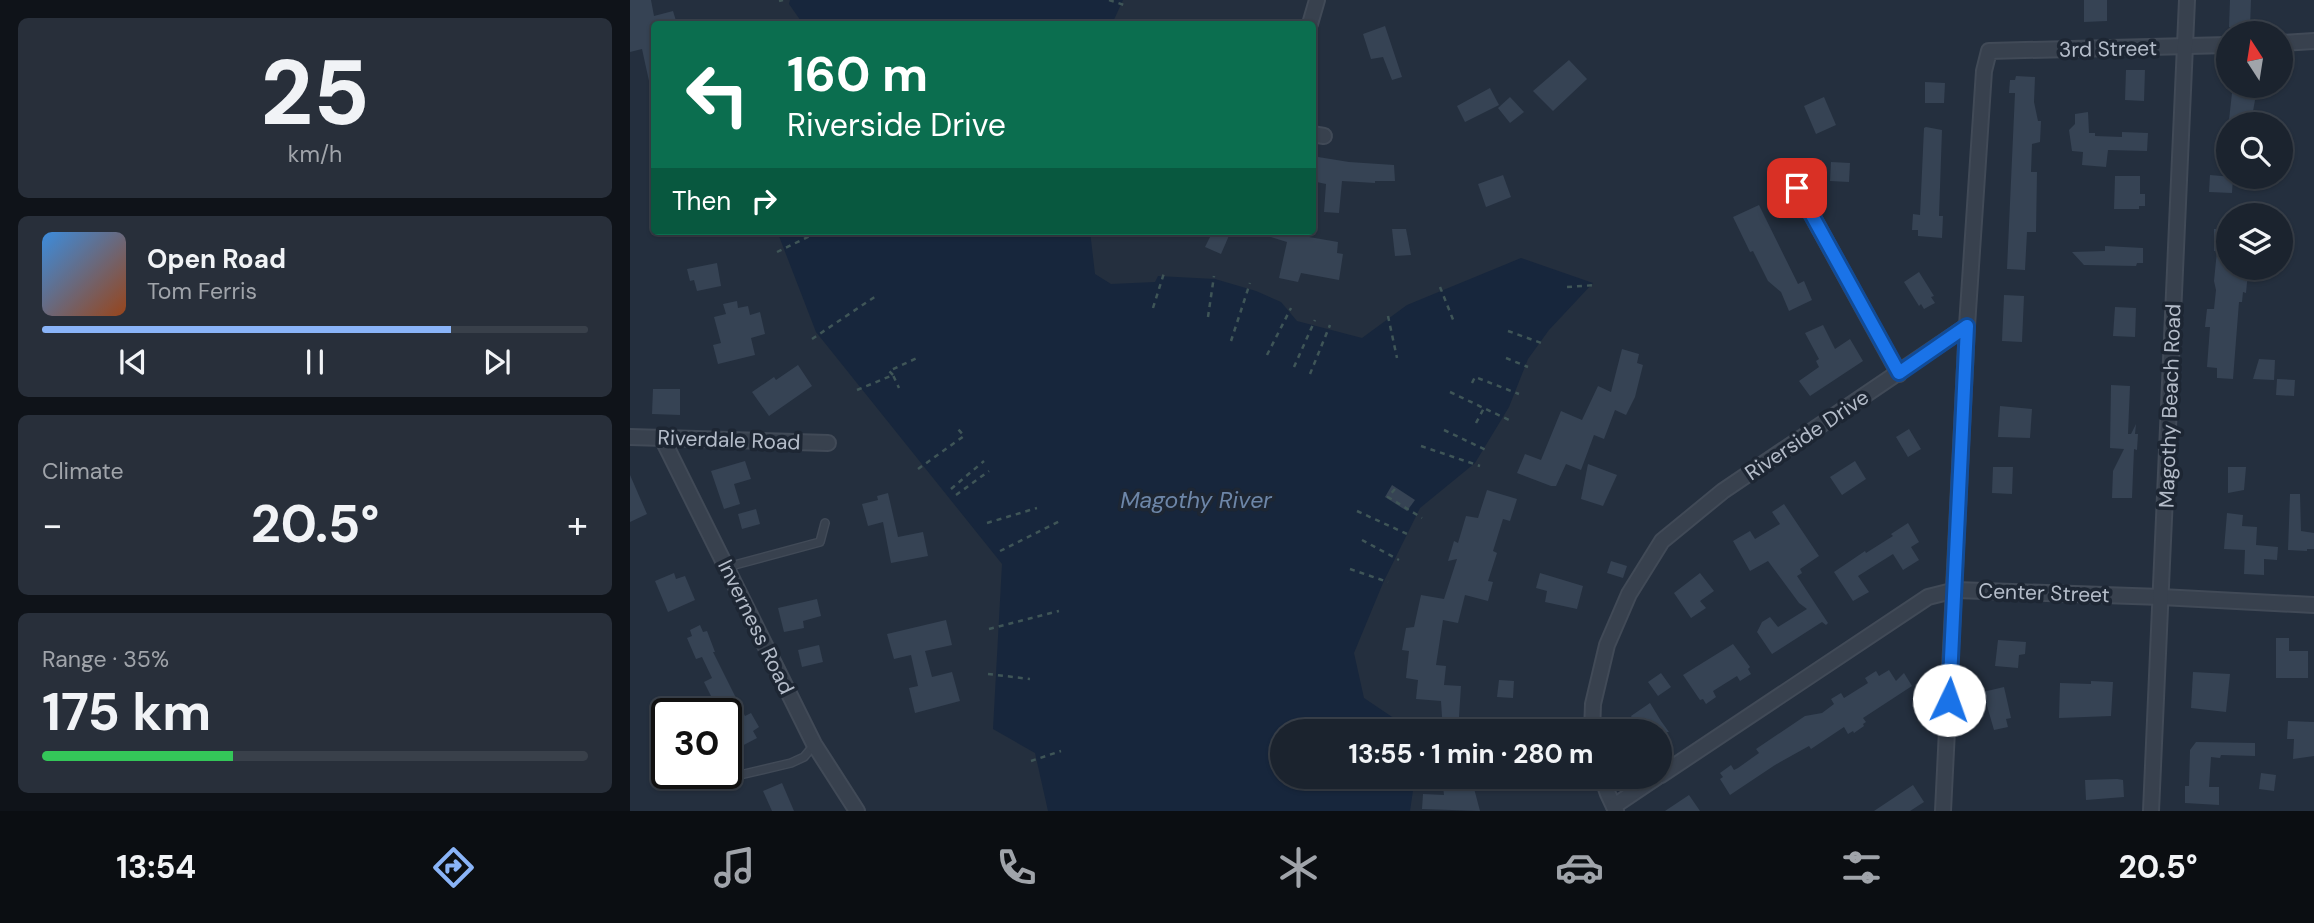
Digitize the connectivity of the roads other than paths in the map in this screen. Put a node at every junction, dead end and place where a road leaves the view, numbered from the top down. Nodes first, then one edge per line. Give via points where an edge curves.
1 (1317, 0) edge
2 (2187, 0) edge
3 (1311, 21) edge
4 (2314, 41) edge
5 (2293, 42) edge
6 (2216, 46) edge
7 (2185, 47) junction
8 (1797, 188) dead end
9 (1967, 326) junction
10 (1899, 373) junction
11 (630, 436) edge
12 (662, 438) junction
13 (828, 443) dead end
14 (825, 523) dead end
15 (726, 567) junction
16 (1956, 590) junction
17 (2161, 597) junction
18 (2314, 605) edge
19 (1592, 719) edge
20 (814, 744) junction
21 (1672, 767) edge
22 (742, 775) edge
23 (1607, 789) edge
24 (1641, 789) edge
25 (1615, 808) edge
26 (858, 811) edge
27 (1943, 811) edge
28 (2151, 811) edge

1 - 3 street
2 - 7 street, Magothy Beach Road
4 - 5 street
6 - 7 street, 3rd Street
7 - 9 street, 3rd Street via 1989,51
7 - 17 street, Magothy Beach Road
8 - 10 street
9 - 10 street, Riverside Drive
9 - 16 street
10 - 19 street, Riverside Drive via 1723,491 1662,541 1629,594 1607,645
11 - 12 street, Riverdale Road
12 - 13 street, Riverdale Road
12 - 15 street, Inverness Road
14 - 15 lane via 820,542
15 - 20 street, Inverness Road
16 - 17 street, Center Street
16 - 21 street, Center Street via 1928,597
16 - 27 street
17 - 18 street, Center Street
17 - 28 street, Magothy Beach Road
20 - 22 lane via 792,763
20 - 26 street, Inverness Road
23 - 25 street
24 - 25 street, Center Street

